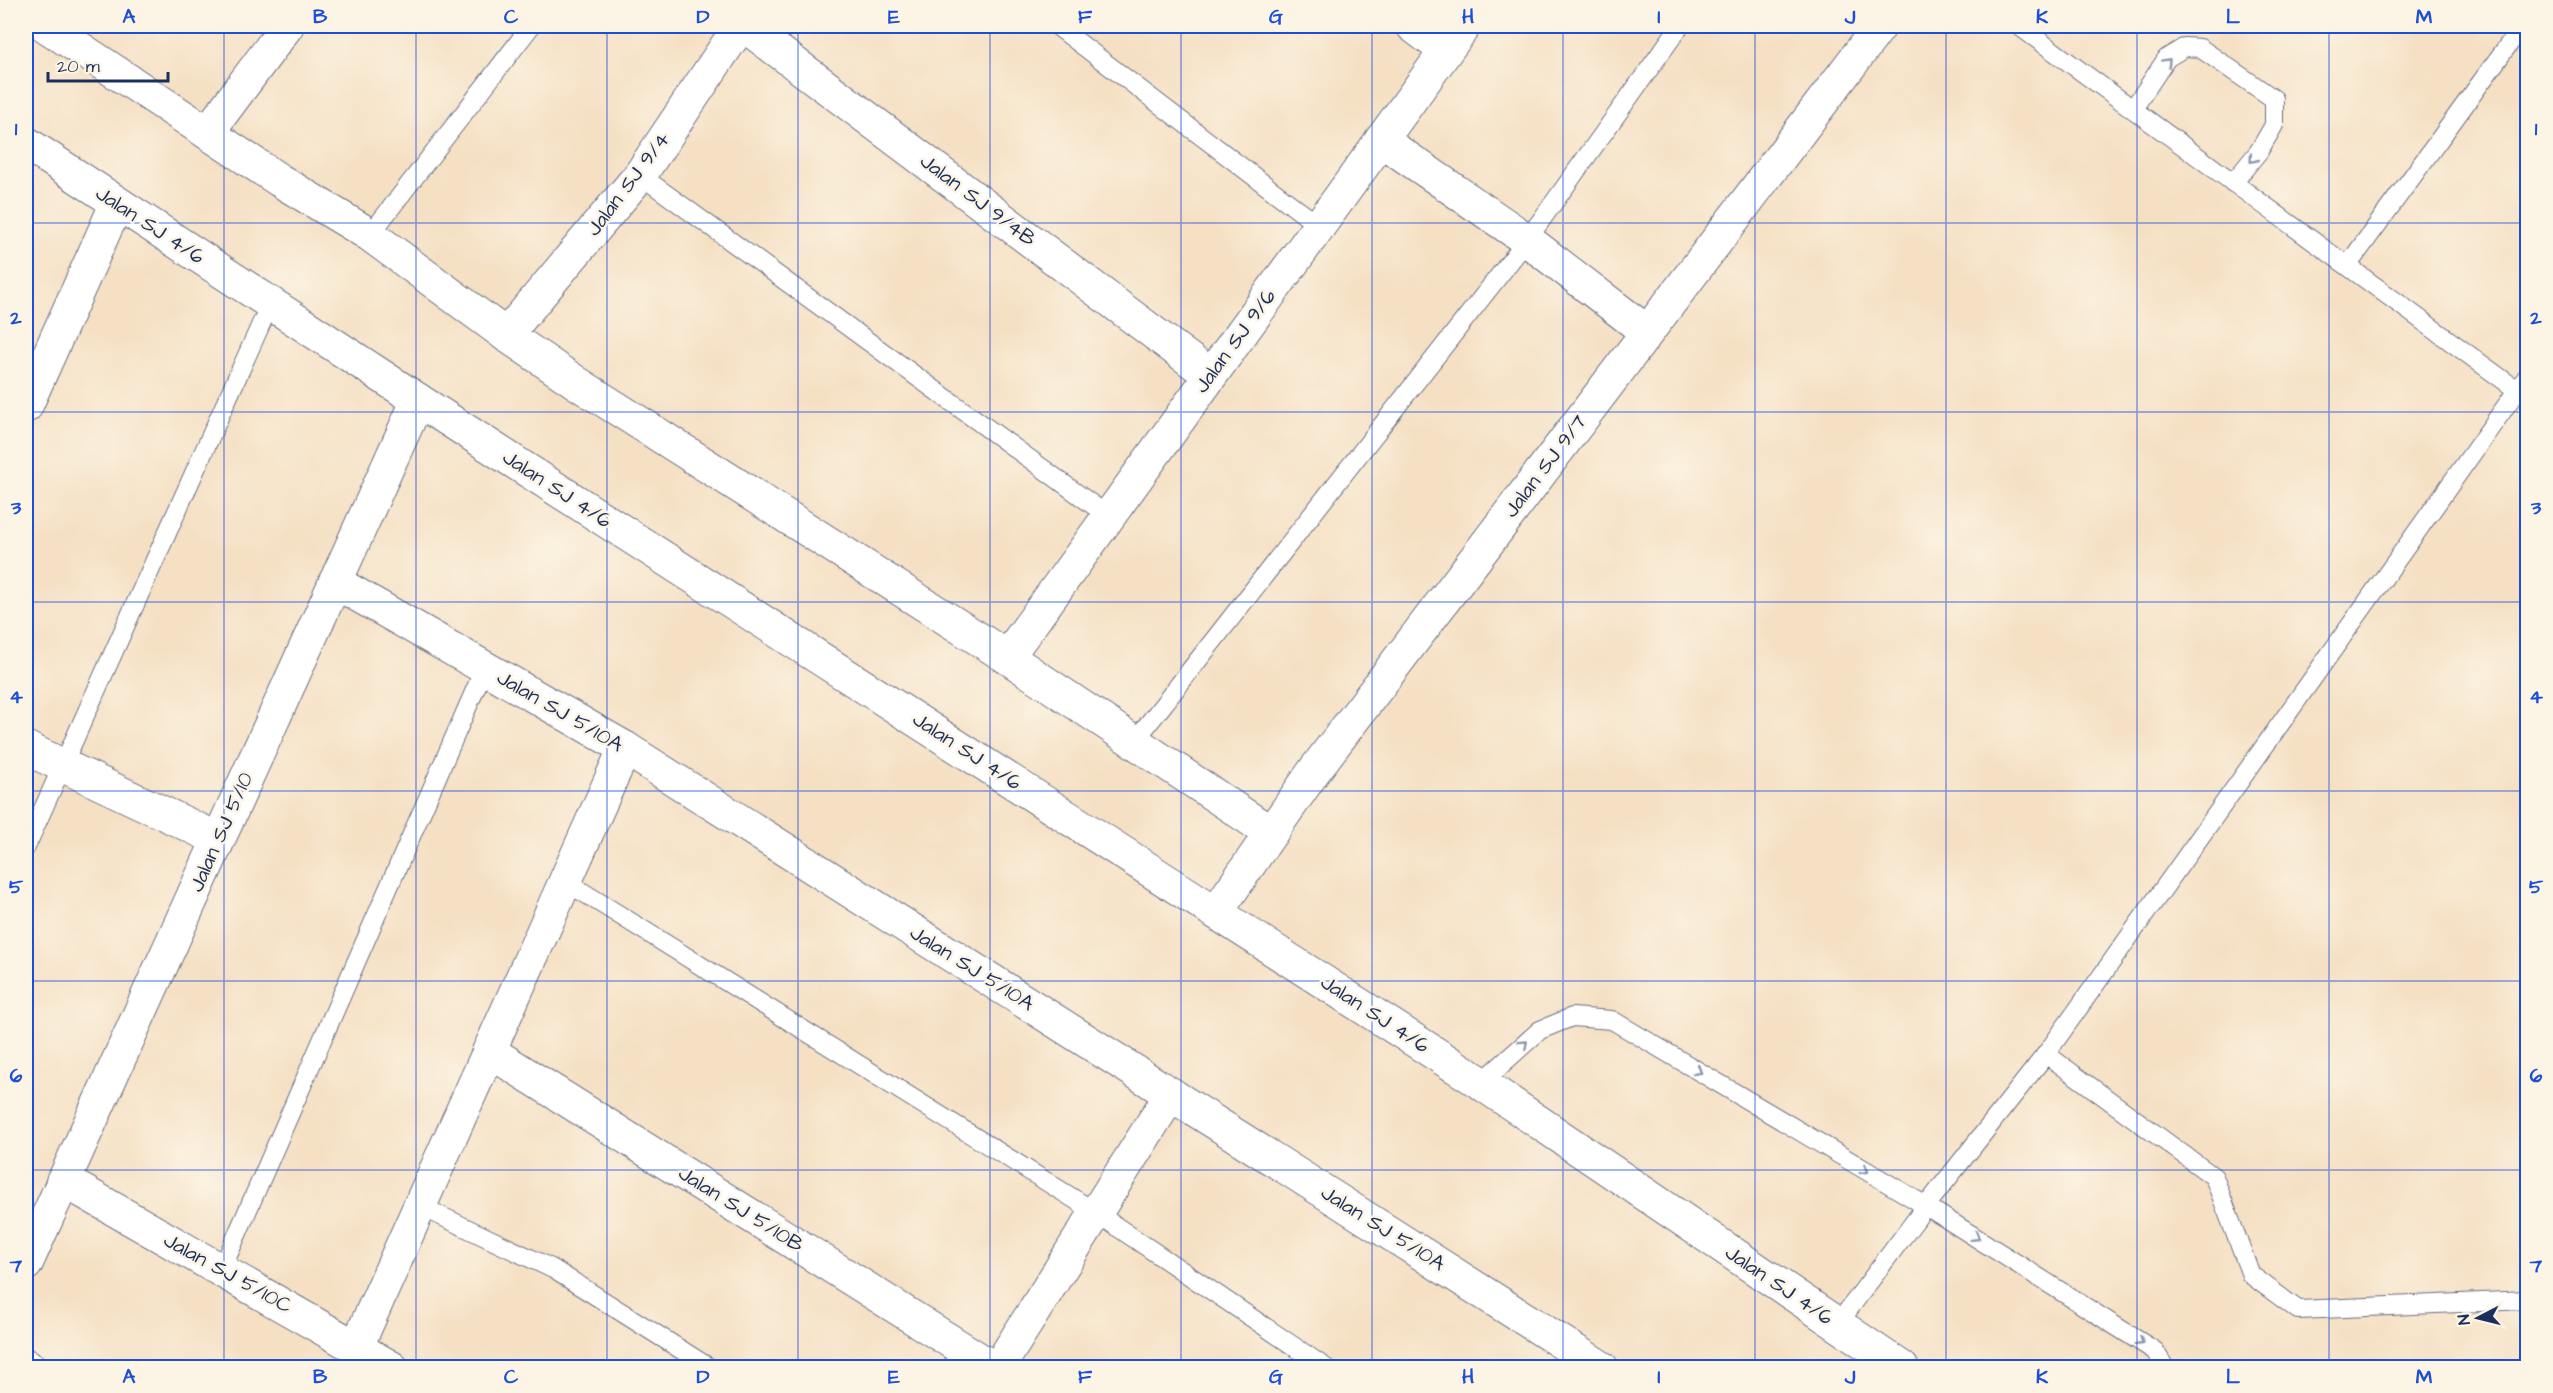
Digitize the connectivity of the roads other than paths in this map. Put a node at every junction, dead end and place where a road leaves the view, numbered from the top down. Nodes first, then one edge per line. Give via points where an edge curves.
1 (46, 26) edge
2 (287, 26) edge
3 (531, 26) edge
4 (740, 26) edge
5 (745, 26) edge
6 (1057, 26) edge
7 (1413, 26) edge
8 (1680, 26) edge
9 (1880, 26) edge
10 (2019, 26) edge
11 (2522, 26) edge
12 (1455, 38) edge
13 (2133, 109) junction
14 (208, 132) junction
15 (1381, 140) junction
16 (26, 143) edge
17 (640, 176) junction
18 (2233, 183) junction
19 (117, 204) junction
20 (1318, 226) junction
21 (370, 235) junction
22 (1527, 240) junction
23 (2348, 265) junction
24 (270, 304) junction
25 (1647, 332) junction
26 (506, 335) junction
27 (1210, 375) junction
28 (2528, 375) edge
29 (2517, 390) junction
30 (418, 400) junction
31 (26, 406) edge
32 (1108, 516) junction
33 (335, 582) junction
34 (1007, 657) junction
35 (484, 667) junction
36 (1134, 742) junction
37 (26, 748) edge
38 (625, 748) junction
39 (63, 766) junction
40 (1270, 833) junction
41 (218, 839) junction
42 (26, 847) edge
43 (565, 881) junction
44 (1217, 911) junction
45 (489, 1051) junction
46 (2046, 1054) junction
47 (1481, 1083) junction
48 (1172, 1095) junction
49 (63, 1180) junction
50 (420, 1206) junction
51 (1926, 1206) junction
52 (1095, 1212) junction
53 (26, 1264) edge
54 (222, 1269) junction
55 (2528, 1300) edge
56 (1837, 1325) junction
57 (357, 1346) junction
58 (26, 1358) edge
59 (43, 1368) edge
60 (392, 1368) edge
61 (710, 1368) edge
62 (993, 1368) edge
63 (998, 1368) edge
64 (1326, 1368) edge
65 (1602, 1368) edge
66 (1902, 1368) edge
67 (2165, 1368) edge

1 - 14 street
2 - 14 street
3 - 21 lane
4 - 17 street, Jalan SJ 9/4
5 - 27 street, Jalan SJ 9/4B
6 - 20 lane
7 - 12 street
8 - 22 lane
9 - 25 street, Jalan SJ 9/7
10 - 13 lane
11 - 23 lane
12 - 15 street, Jalan SJ 9/6
13 - 18 lane
13 -> 18 lane via 2167,58 2185,47 2200,48 2274,99 2274,125 2259,152
14 - 21 street
15 - 20 street, Jalan SJ 9/6
15 - 22 street
16 - 19 street, Jalan SJ 4/6
17 - 26 street, Jalan SJ 9/4
17 - 32 lane
18 - 23 lane
19 - 24 street, Jalan SJ 4/6
19 - 31 street
20 - 27 street, Jalan SJ 9/6
21 - 26 street
22 - 25 street
22 - 36 lane
23 - 29 lane
24 - 30 street, Jalan SJ 4/6
24 - 39 lane
25 - 40 street, Jalan SJ 9/7
26 - 34 street
27 - 32 street, Jalan SJ 9/6
28 - 29 lane
29 - 46 lane
30 - 33 street, Jalan SJ 5/10
30 - 44 street, Jalan SJ 4/6
32 - 34 street, Jalan SJ 9/6
33 - 35 street, Jalan SJ 5/10A
33 - 41 street, Jalan SJ 5/10
34 - 36 street
35 - 38 street, Jalan SJ 5/10A
35 - 54 lane
36 - 40 street
37 - 39 street
38 - 43 street
38 - 48 street, Jalan SJ 5/10A
39 - 41 street
39 - 42 lane
40 - 44 street, Jalan SJ 9/7
41 - 49 street, Jalan SJ 5/10
43 - 45 street
43 - 52 lane
44 - 47 street, Jalan SJ 4/6
45 - 50 street
45 - 62 street, Jalan SJ 5/10B
46 - 51 lane
46 - 55 lane via 2214,1177 2251,1275 2298,1310
47 -> 51 lane via 1540,1030 1572,1017 1612,1020
47 - 56 street, Jalan SJ 4/6
48 - 52 street
48 - 65 street, Jalan SJ 5/10A
49 - 53 street, Jalan SJ 5/10
49 - 54 street, Jalan SJ 5/10C
50 - 57 street
50 - 61 lane via 553,1269
51 - 56 lane
51 -> 67 lane via 2155,1351
52 - 63 street
52 - 64 lane
54 - 57 street, Jalan SJ 5/10C
56 - 66 street, Jalan SJ 4/6
57 - 60 street, Jalan SJ 5/10C
58 - 59 lane

